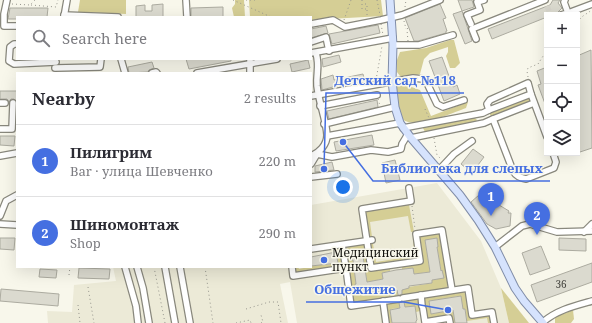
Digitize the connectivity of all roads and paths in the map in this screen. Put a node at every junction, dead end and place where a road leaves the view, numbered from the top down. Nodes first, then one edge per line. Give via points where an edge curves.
1 (35, 0) edge
2 (58, 0) edge
3 (67, 0) edge
4 (186, 0) edge
5 (233, 0) edge
6 (246, 0) edge
7 (256, 0) edge
8 (351, 0) edge
9 (362, 0) edge
10 (377, 0) edge
11 (390, 0) edge
12 (406, 0) edge
13 (440, 0) edge
14 (484, 0) edge
15 (565, 0) edge
16 (6, 2) edge
17 (406, 2) dead end
18 (546, 2) edge
19 (362, 4) junction
20 (592, 4) edge
21 (30, 5) junction
22 (367, 9) junction
23 (592, 10) edge
24 (568, 12) edge
25 (571, 12) edge
26 (64, 16) edge
27 (186, 16) edge
28 (269, 16) edge
29 (392, 17) junction
30 (580, 19) edge
31 (381, 20) junction
32 (404, 21) dead end
33 (367, 23) junction
34 (312, 24) edge
35 (471, 24) dead end
36 (16, 26) edge
37 (342, 26) junction
38 (408, 27) dead end
39 (407, 30) junction
40 (453, 35) dead end
41 (384, 39) junction
42 (476, 39) dead end
43 (393, 41) junction
44 (312, 42) edge
45 (16, 44) edge
46 (408, 45) junction
47 (329, 51) junction
48 (314, 53) edge
49 (544, 55) edge
50 (101, 60) edge
51 (121, 60) edge
52 (264, 60) edge
53 (250, 61) edge
54 (56, 66) edge
55 (125, 72) edge
56 (201, 72) edge
57 (250, 72) edge
58 (392, 81) junction
59 (528, 83) junction
60 (375, 84) junction
61 (531, 94) junction
62 (318, 95) junction
63 (377, 95) joint
64 (312, 96) edge
65 (464, 100) dead end
66 (13, 103) dead end
67 (534, 103) junction
68 (320, 106) junction
69 (395, 107) junction
70 (425, 109) dead end
71 (489, 110) junction
72 (381, 111) junction
73 (493, 119) junction
74 (431, 123) junction
75 (324, 124) junction
76 (0, 129) edge
77 (544, 129) edge
78 (406, 131) junction
79 (433, 133) junction
80 (327, 136) junction
81 (472, 141) dead end
82 (16, 153) edge
83 (317, 154) junction
84 (0, 156) edge
85 (312, 156) edge
86 (554, 156) edge
87 (312, 162) edge
88 (444, 162) junction
89 (439, 170) junction
90 (337, 174) dead end
91 (458, 175) dead end
92 (312, 178) edge
93 (409, 188) dead end
94 (16, 196) edge
95 (411, 201) junction
96 (0, 216) edge
97 (0, 224) edge
98 (592, 224) edge
99 (16, 225) edge
100 (592, 231) edge
101 (584, 232) junction
102 (414, 235) junction
103 (370, 241) junction
104 (342, 245) junction
105 (495, 247) junction
106 (312, 249) edge
107 (70, 268) edge
108 (125, 268) edge
109 (137, 268) edge
110 (154, 268) edge
111 (165, 268) edge
112 (180, 268) edge
113 (205, 268) edge
114 (292, 268) edge
115 (346, 268) junction
116 (69, 275) dead end
117 (88, 287) dead end
118 (452, 290) junction
119 (421, 295) junction
120 (383, 301) junction
121 (592, 301) edge
122 (78, 306) dead end
123 (246, 309) dead end
124 (261, 315) dead end
125 (425, 322) edge
126 (80, 323) edge
127 (94, 323) edge
128 (138, 323) edge
129 (149, 323) edge
130 (165, 323) edge
131 (175, 323) edge
132 (190, 323) edge
133 (213, 323) edge
134 (236, 323) edge
135 (251, 323) edge
136 (260, 323) edge
137 (281, 323) edge
138 (386, 323) edge
139 (450, 323) edge
140 (494, 323) edge
141 (543, 323) edge

1 - 21 path
2 - 21 path via 56,7
3 - 26 street
4 - 27 street
5 - 28 path
6 - 7 path
8 - 37 path
9 - 19 path
10 - 31 path
11 - 29 main road
12 - 17 path
13 - 29 street
14 - 35 street via 478,2 480,10 467,15
15 - 24 street
16 - 21 path
16 - 36 street via 4,26
18 - 42 street via 472,29
19 - 22 path via 367,4
19 - 22 path via 362,10
20 - 25 street
22 - 33 path
23 - 30 path
29 - 31 street
29 - 43 main road
31 - 33 street
31 - 41 path
32 - 39 path
33 - 37 street
34 - 37 street via 334,20
38 - 39 path
39 - 46 path
40 - 46 street via 419,45
41 - 43 street
41 - 47 street
41 - 60 path
43 - 46 street
43 - 58 main road
44 - 47 street via 326,37
45 - 54 street via 10,47 9,61 14,64
47 - 48 street
48 - 62 street via 319,66
49 - 59 path via 538,64 528,68
50 - 54 street via 100,67
51 - 55 street
52 - 53 street
53 - 56 street
53 - 57 street
58 - 60 street
58 - 65 street via 423,79 430,87 437,104 443,107
58 - 69 main road
59 - 61 street
59 - 71 street via 490,100 487,104
60 - 62 street
61 - 67 street
61 - 71 street
62 - 64 street
62 - 68 street
63 - 68 street
63 - 72 path
66 - 76 street via 12,129
67 - 73 street
67 - 77 street
68 - 75 street
69 - 72 street
69 - 78 main road
70 - 74 path
71 - 74 street
72 - 75 street
73 - 79 street
73 - 86 street via 513,171 519,177 526,179 551,169 555,165
74 - 78 street
75 - 80 street
78 - 79 street
78 - 80 street
78 - 83 street via 401,149 394,151 371,150 332,157
78 - 89 main road
79 - 88 path via 437,155
80 - 83 street
81 - 88 street
82 - 84 street
83 - 85 street
83 - 87 street
88 - 89 street
88 - 91 path
89 - 105 main road via 478,220
90 - 92 street
93 - 95 street
94 - 96 street via 6,201
95 - 102 path
95 - 103 street via 362,209
97 - 99 street
98 - 101 street
100 - 101 street
101 - 105 street via 557,232 530,224 522,226
102 - 103 street via 420,261 371,268
102 - 118 street via 442,230
103 - 104 street
104 - 106 street
104 - 115 street
105 - 141 main road via 519,295
107 - 116 path
108 - 128 street
109 - 129 street
110 - 130 path
111 - 131 street
112 - 132 street
113 - 133 path
114 - 115 street via 293,276
115 - 120 street via 351,306
117 - 127 path
118 - 119 street
118 - 140 street via 468,288 472,315 492,312
119 - 120 street
119 - 125 street
120 - 138 street
121 - 141 street via 563,309
122 - 126 path
123 - 137 path via 278,302
124 - 136 path via 263,322
125 - 139 street via 449,318
134 - 135 path via 250,320

